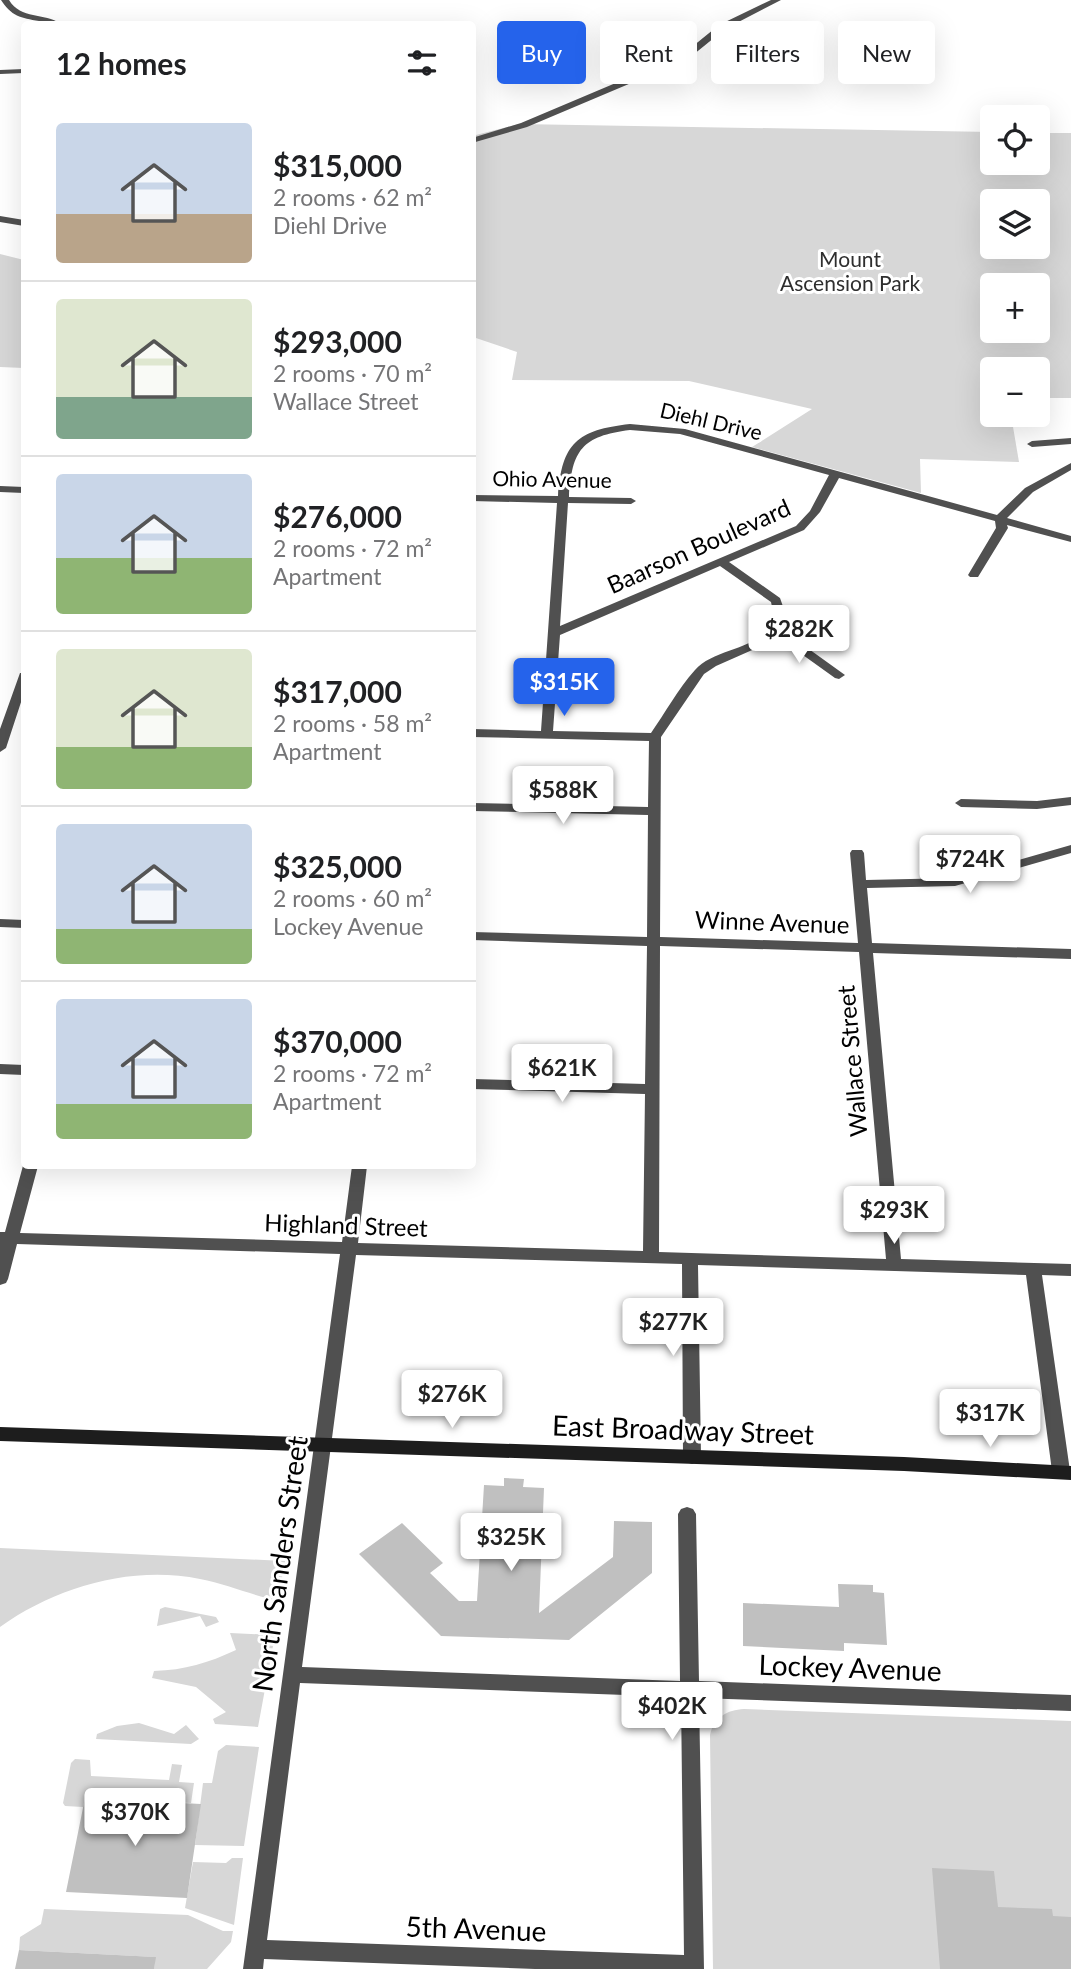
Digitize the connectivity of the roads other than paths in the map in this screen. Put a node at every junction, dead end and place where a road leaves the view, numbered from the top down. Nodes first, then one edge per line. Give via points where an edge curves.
1 (5, 0) edge
2 (777, 0) edge
3 (13, 19) dead end
4 (25, 19) junction
5 (38, 21) edge
6 (21, 71) edge
7 (0, 72) edge
8 (476, 140) edge
9 (0, 219) edge
10 (21, 222) edge
11 (1071, 441) edge
12 (1032, 444) dead end
13 (1071, 467) edge
14 (836, 473) junction
15 (0, 489) edge
16 (21, 490) edge
17 (476, 498) edge
18 (564, 500) junction
19 (631, 501) dead end
20 (1000, 518) junction
21 (1071, 539) edge
22 (720, 561) junction
23 (974, 575) dead end
24 (777, 631) junction
25 (555, 633) junction
26 (839, 675) dead end
27 (21, 683) edge
28 (5, 722) edge
29 (476, 733) edge
30 (547, 734) junction
31 (655, 737) junction
32 (0, 748) edge
33 (1071, 802) edge
34 (961, 803) dead end
35 (476, 807) edge
36 (654, 811) junction
37 (1071, 849) edge
38 (858, 853) dead end
39 (860, 884) junction
40 (0, 923) edge
41 (21, 924) edge
42 (476, 936) edge
43 (656, 942) junction
44 (866, 949) junction
45 (1071, 954) edge
46 (0, 1069) edge
47 (21, 1070) edge
48 (476, 1084) edge
49 (652, 1089) junction
50 (29, 1169) edge
51 (360, 1169) edge
52 (5, 1238) edge
53 (349, 1249) junction
54 (651, 1258) junction
55 (690, 1260) junction
56 (894, 1264) junction
57 (1033, 1269) junction
58 (1071, 1270) edge
59 (0, 1279) edge
60 (0, 1434) edge
61 (322, 1445) junction
62 (692, 1457) junction
63 (1066, 1472) edge
64 (687, 1514) dead end
65 (292, 1675) junction
66 (692, 1691) junction
67 (1071, 1703) edge
68 (254, 1959) edge
69 (694, 1967) edge

1 - 4 street via 9,9
2 - 8 street via 722,27 673,62 524,125
3 - 4 street
4 - 5 street
6 - 7 street
9 - 10 street
11 - 12 street
13 - 20 street via 1029,491
14 - 18 street, Diehl Drive via 681,430 631,426 598,432 579,443 567,461
14 - 20 street, Diehl Drive
14 - 22 street, Baarson Boulevard via 810,521
15 - 16 street
17 - 18 street, Ohio Avenue
18 - 19 street, Ohio Avenue
18 - 25 street, Diehl Drive
20 - 21 street, Diehl Drive
20 - 23 street via 1003,528
22 - 24 street via 776,600 781,612
22 - 25 street, Baarson Boulevard
24 - 26 street
24 - 31 street via 709,663
25 - 30 street, Diehl Drive
27 - 28 street
28 - 32 street
29 - 30 street
30 - 31 street
31 - 36 street
33 - 34 street
35 - 36 street
36 - 43 street
37 - 39 street via 955,882
38 - 39 street, Wallace Street
39 - 44 street, Wallace Street
40 - 41 street
42 - 43 street, Winne Avenue
43 - 44 street, Winne Avenue
43 - 49 street
44 - 45 street, Winne Avenue
44 - 56 street, Wallace Street
46 - 47 street
48 - 49 street
49 - 54 street
50 - 52 street
51 - 53 street, North Sanders Street
52 - 53 street, Highland Street
52 - 59 street
53 - 54 street, Highland Street
53 - 61 street, North Sanders Street
54 - 55 street, Highland Street
55 - 56 street, Highland Street
55 - 62 street
56 - 57 street
57 - 58 street
57 - 63 street
60 - 61 street, East Broadway Street
61 - 62 street, East Broadway Street
61 - 65 street, North Sanders Street
62 - 63 street, East Broadway Street
64 - 66 street
65 - 66 street, Lockey Avenue
65 - 68 street, North Sanders Street
66 - 67 street, Lockey Avenue
66 - 69 street
68 - 69 street, 5th Avenue

